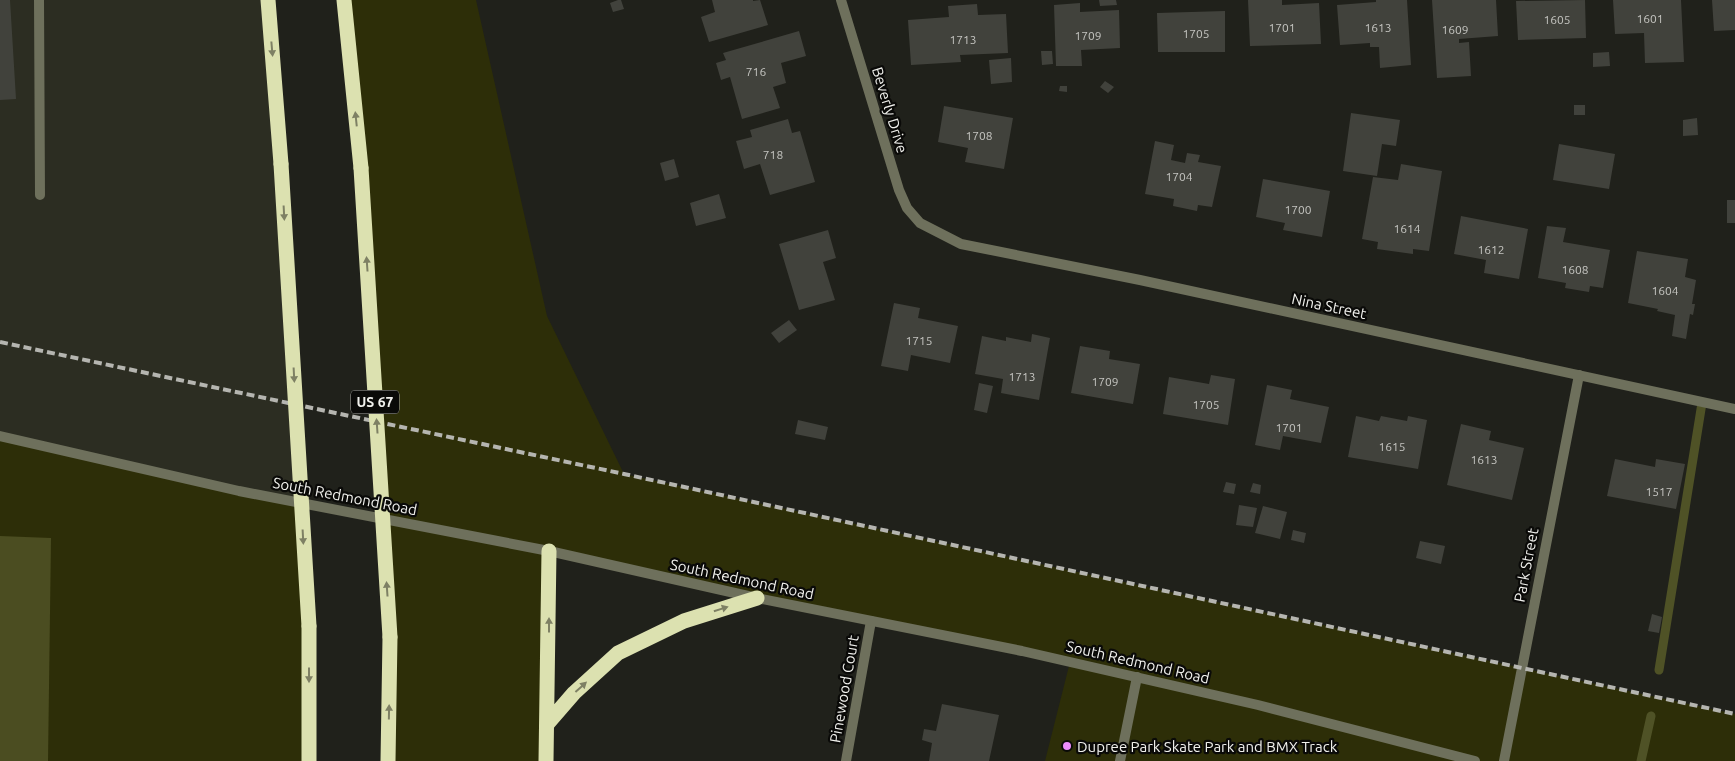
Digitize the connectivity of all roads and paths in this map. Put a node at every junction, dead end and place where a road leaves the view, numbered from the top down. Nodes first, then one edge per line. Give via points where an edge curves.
1 (39, 0) edge
2 (268, 0) edge
3 (344, 0) edge
4 (841, 0) edge
5 (40, 195) dead end
6 (920, 223) joint
7 (1579, 375) junction
8 (1735, 410) edge
9 (0, 436) edge
10 (549, 551) junction
11 (757, 598) junction
12 (871, 621) junction
13 (1137, 677) junction
14 (548, 723) junction
15 (309, 761) edge
16 (388, 761) edge
17 (546, 761) edge
18 (846, 761) edge
19 (1120, 761) edge
20 (1475, 761) edge
21 (1504, 761) edge

1 - 5 street
2 -> 15 highway, bridge via 309,626
16 -> 3 highway, US 67, bridge via 390,637 360,168
4 - 6 street, Beverly Drive via 899,190 907,208
6 - 7 street, Nina Street via 961,244
7 - 8 street, Nina Street
7 - 21 street, Park Street
9 - 10 street, South Redmond Road via 239,491
10 - 11 street, South Redmond Road
14 -> 10 highway
11 - 12 street, South Redmond Road
14 -> 11 highway via 574,693 618,653 684,621
12 - 13 street, South Redmond Road via 1022,650
12 - 18 street, Pinewood Court
13 - 19 street
13 - 20 street, South Redmond Road
14 - 17 highway

